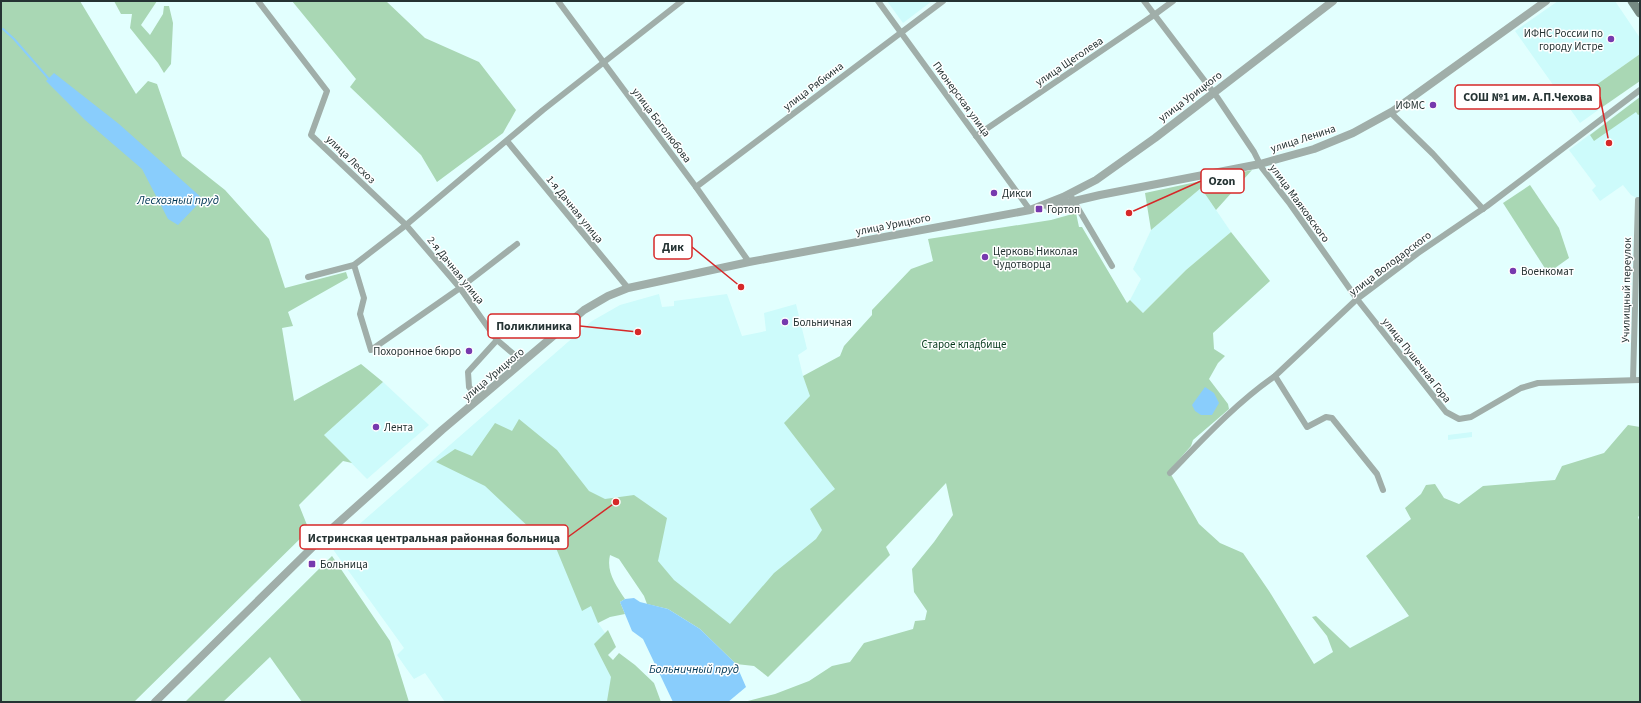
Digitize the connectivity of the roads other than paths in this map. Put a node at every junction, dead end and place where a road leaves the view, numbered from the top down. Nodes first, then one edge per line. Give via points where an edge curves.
1 (258, 1) edge
2 (559, 1) edge
3 (682, 1) edge
4 (878, 1) edge
5 (943, 1) edge
6 (1144, 1) edge
7 (1173, 1) edge
8 (1333, 1) edge
9 (1546, 1) edge
10 (1632, 1) edge
11 (1640, 13) edge
12 (1154, 15) junction
13 (901, 32) junction
14 (603, 64) junction
15 (1640, 90) edge
16 (1214, 93) junction
17 (1391, 113) junction
18 (976, 136) junction
19 (507, 141) junction
20 (1260, 164) junction
21 (1096, 180) junction
22 (696, 187) junction
23 (1070, 193) junction
24 (1096, 196) junction
25 (1638, 200) dead end
26 (1073, 202) junction
27 (1483, 209) junction
28 (1030, 210) junction
29 (406, 225) junction
30 (517, 244) dead end
31 (749, 262) junction
32 (354, 265) junction
33 (1112, 266) dead end
34 (308, 277) dead end
35 (460, 288) junction
36 (628, 288) junction
37 (1357, 299) junction
38 (498, 340) junction
39 (523, 362) junction
40 (1275, 376) junction
41 (1633, 380) junction
42 (1640, 380) edge
43 (479, 399) junction
44 (1170, 473) dead end
45 (1383, 490) dead end
46 (155, 702) edge

1 - 29 street, улица Лесхоз via 327,91 311,134
2 - 14 street, улица Боголюбова
3 - 14 street
4 - 13 street, Пионерская улица
5 - 13 street, улица Рябкина
6 - 12 street, улица Маяковского
7 - 12 street, улица Щеголева
8 - 16 street, улица Урицкого
9 - 17 street, улица Ленина
10 - 11 main road
12 - 16 street, улица Маяковского
12 - 18 street, улица Щеголева
13 - 18 street, Пионерская улица
13 - 22 street, улица Рябкина
14 - 19 street
14 - 22 street, улица Боголюбова
15 - 27 street, улица Володарского
16 - 20 street, улица Маяковского
16 - 21 street, улица Урицкого
17 - 20 street, улица Ленина via 1353,133 1314,149
17 - 27 street
18 - 28 street, Пионерская улица
19 - 29 street
19 - 36 street, 1-я Дачная улица
20 - 24 street, улица Ленина
20 - 37 street, улица Маяковского
21 - 23 street, улица Урицкого
21 - 24 street via 1086,193
22 - 31 street, улица Боголюбова
23 - 26 street
23 - 28 street, улица Урицкого
24 - 26 street, улица Ленина
25 - 41 street, Училищный переулок
26 - 28 street, улица Ленина
26 - 33 street
27 - 37 street, улица Володарского
28 - 31 street, улица Урицкого
29 - 32 street
29 - 35 street, 2-я Дачная улица
30 - 35 street
31 - 36 street, улица Урицкого
32 - 34 street
32 - 35 street via 364,298 360,314 371,350
35 - 38 street, 2-я Дачная улица
36 - 39 street, улица Урицкого via 584,310
37 - 40 street, улица Володарского
37 - 41 street, улица Пушечная Гора via 1446,412 1459,419 1471,417 1521,388 1538,384
38 - 39 street, 2-я Дачная улица
38 - 43 street via 468,372 469,387
39 - 43 street, улица Урицкого
40 - 44 street, улица Володарского via 1215,427
40 - 45 street via 1307,427 1326,417 1332,418 1377,474
41 - 42 street
43 - 46 street, улица Урицкого via 328,532

